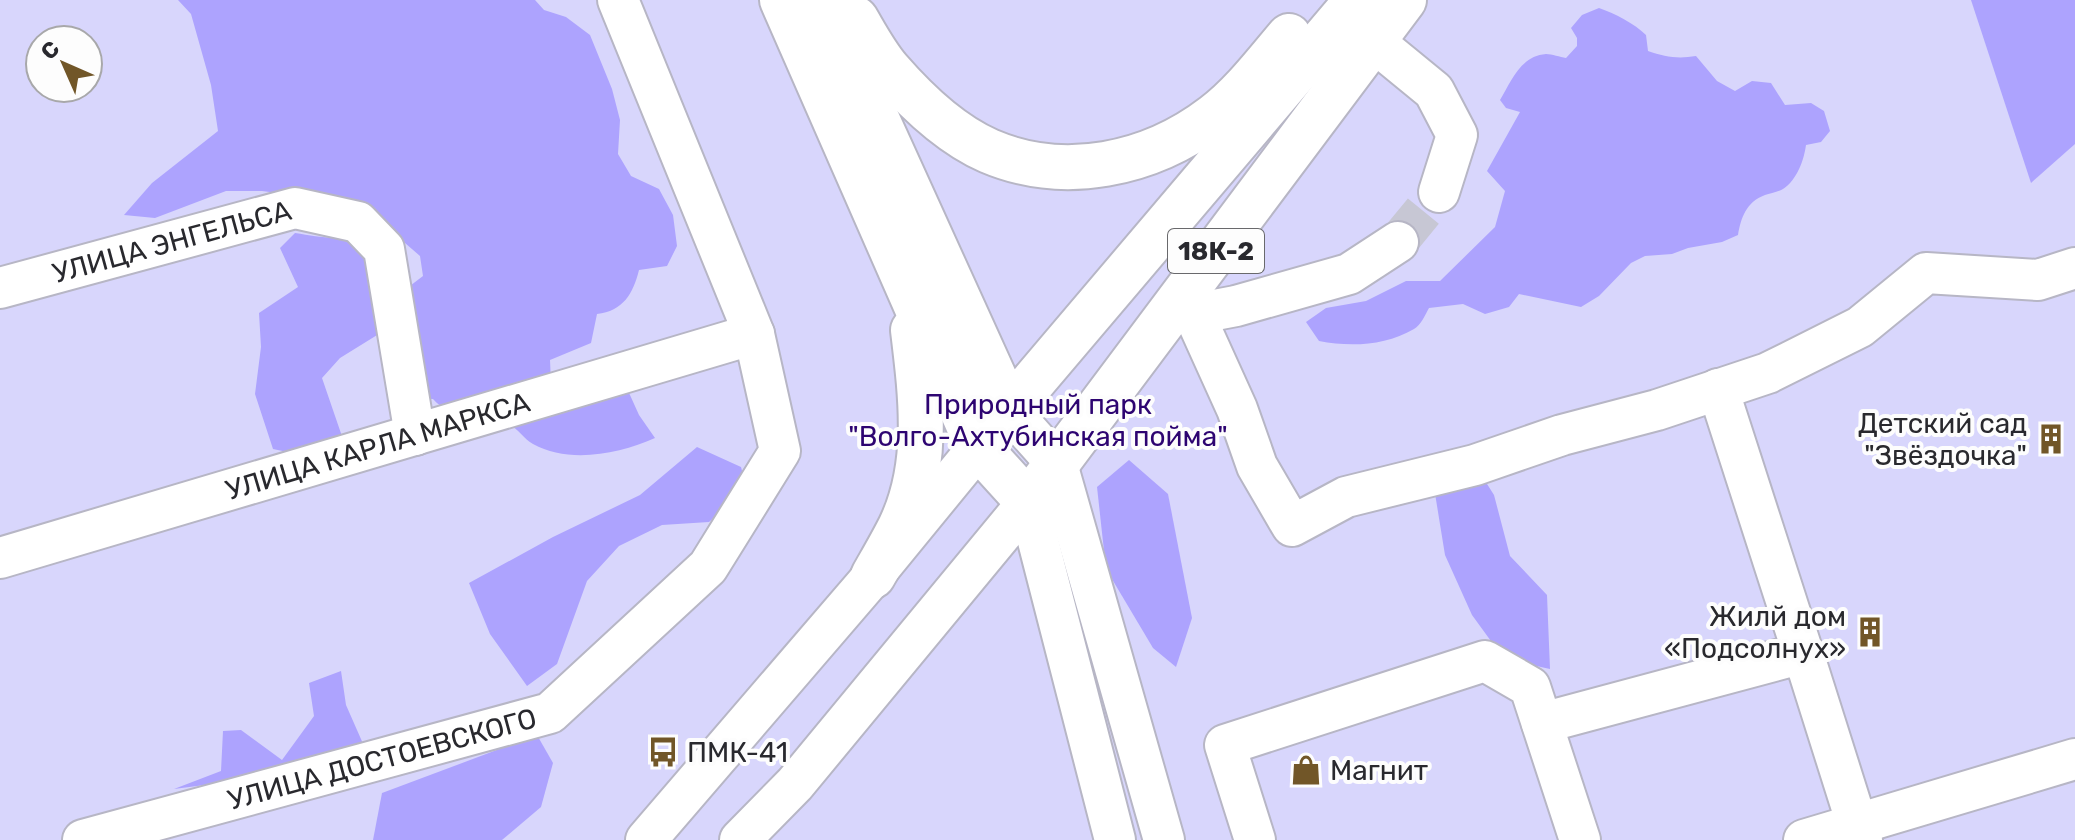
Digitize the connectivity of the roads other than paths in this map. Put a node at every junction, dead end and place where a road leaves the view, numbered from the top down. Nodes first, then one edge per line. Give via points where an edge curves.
1 (618, 0) edge
2 (782, 0) edge
3 (823, 0) edge
4 (847, 0) edge
5 (1318, 0) edge
6 (1357, 0) edge
7 (1404, 0) edge
8 (1373, 41) junction
9 (1439, 192) tunnel mouth
10 (1398, 242) tunnel mouth
11 (2075, 268) edge
12 (907, 284) junction
13 (0, 288) edge
14 (1186, 307) junction
15 (754, 334) junction
16 (1718, 389) junction
17 (1009, 410) junction
18 (415, 435) junction
19 (978, 447) junction
20 (1057, 464) junction
21 (1028, 502) junction
22 (0, 558) edge
23 (873, 576) junction
24 (1803, 653) junction
25 (1542, 723) junction
26 (2075, 759) edge
27 (1860, 832) edge
28 (83, 840) edge
29 (646, 840) edge
30 (740, 840) edge
31 (1115, 840) edge
32 (1164, 840) edge
33 (1255, 840) edge
34 (1580, 840) edge
35 (1804, 840) edge

1 - 15 street, УЛИЦА ДОСТОЕВСКОГО
2 - 12 main road
3 - 17 main road
4 - 5 main road via 887,68 957,133 989,151 1068,169 1107,165 1182,138 1216,115
6 - 17 main road, 18К-2
7 - 8 main road, 18К-2
8 - 9 street via 1434,91 1457,135
8 - 14 main road, 18К-2
10 - 14 street via 1349,274 1236,306
11 - 16 street via 2038,280 1926,273 1860,327 1768,373
12 - 19 main road
12 - 23 main road via 922,441 902,524
13 - 18 street, УЛИЦА ЭНГЕЛЬСА via 295,208 358,222 384,249
14 - 16 street via 1237,409 1257,466 1292,526 1346,497 1475,465
14 - 20 main road, 18К-2
15 - 18 street, УЛИЦА КАРЛА МАРКСА
15 - 28 street, УЛИЦА ДОСТОЕВСКОГО via 780,451 708,567 550,713
16 - 24 street
17 - 19 street
17 - 20 street
18 - 22 street, УЛИЦА КАРЛА МАРКСА
19 - 21 main road
19 - 23 street
20 - 21 main road, 18К-2
20 - 32 street
21 - 30 street via 795,784
21 - 31 street
23 - 29 street
24 - 25 street
24 - 27 street
25 - 33 street via 1530,687 1485,661 1225,745
25 - 34 street
26 - 27 street
27 - 35 street

